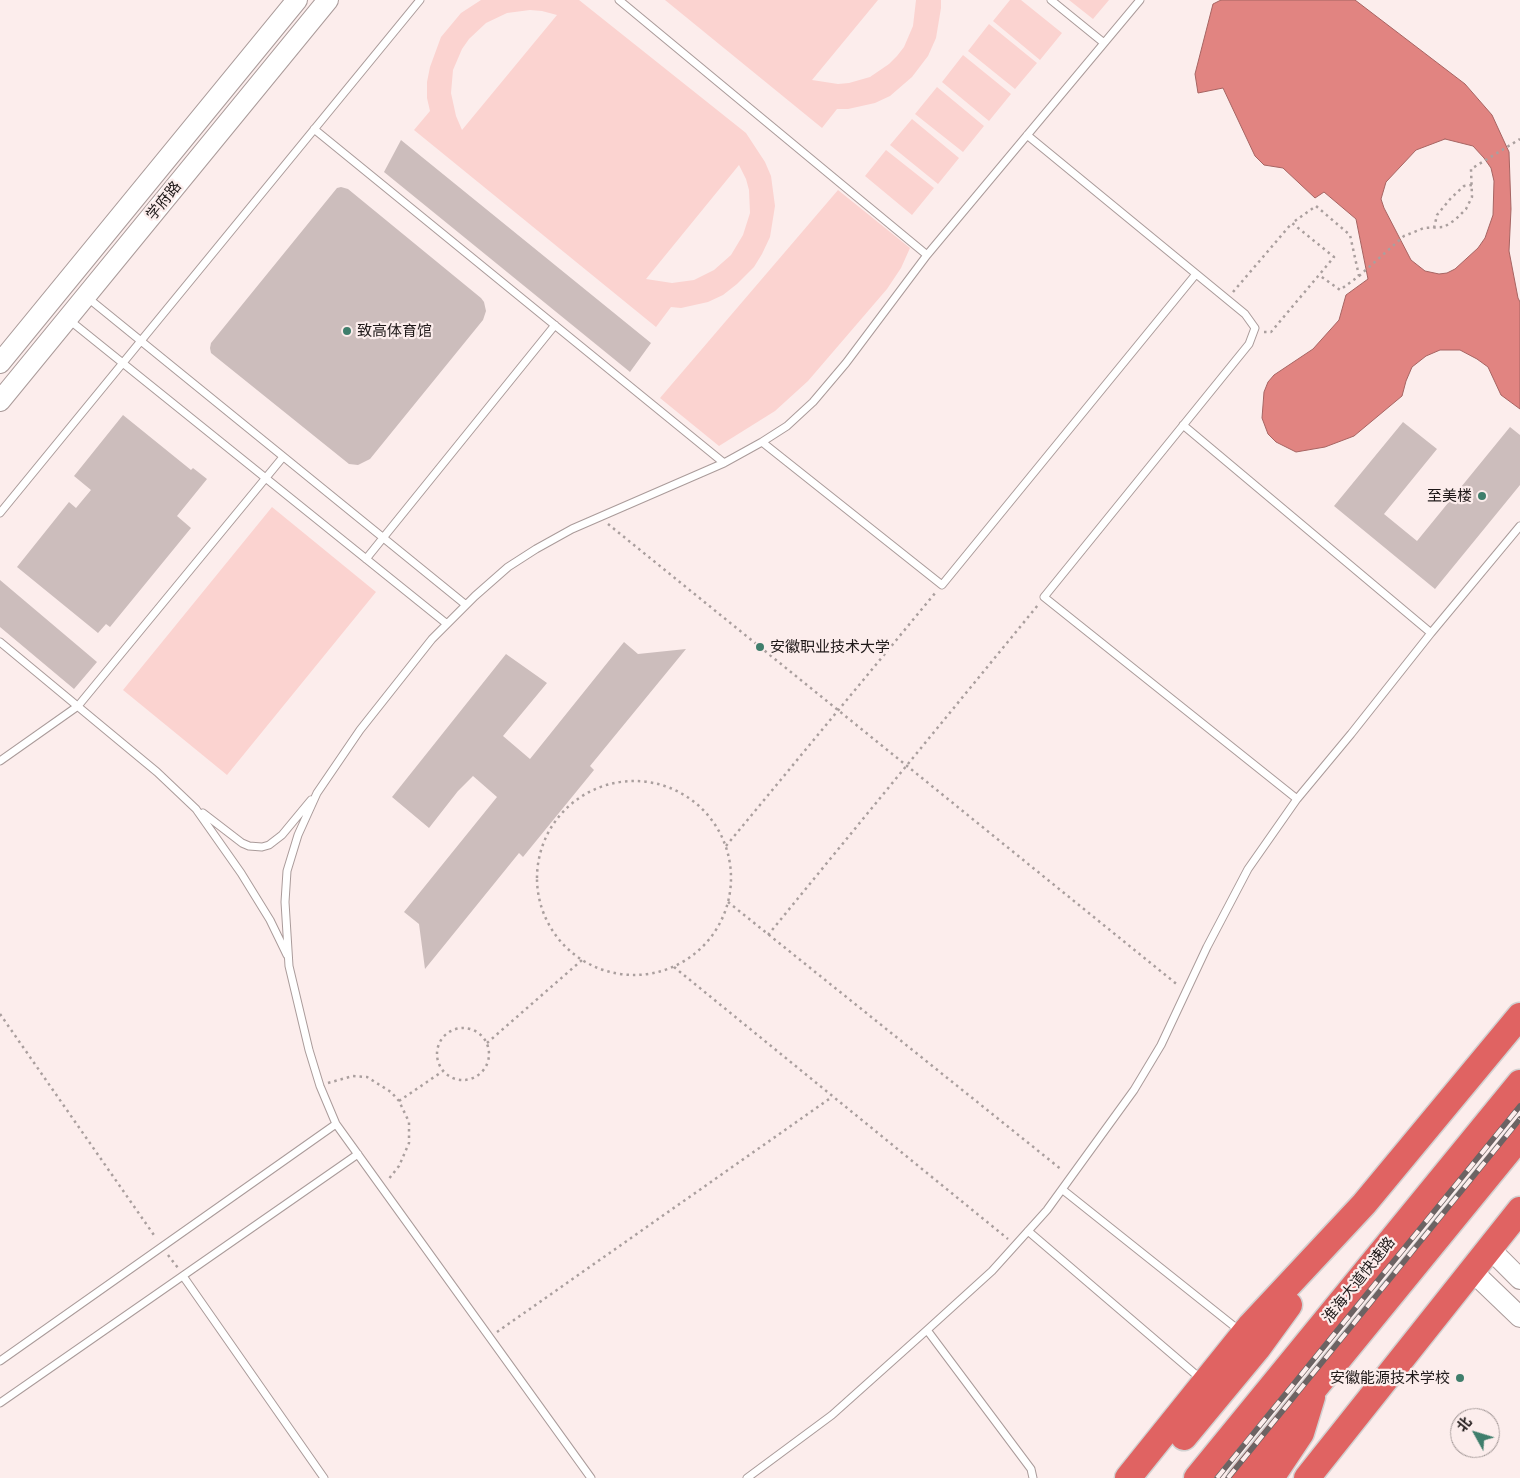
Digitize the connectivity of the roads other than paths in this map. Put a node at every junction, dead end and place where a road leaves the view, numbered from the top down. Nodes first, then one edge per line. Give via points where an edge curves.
1 (297, 0) edge
2 (328, 0) edge
3 (420, 0) edge
4 (619, 0) edge
5 (1051, 0) edge
6 (1140, 0) edge
7 (1104, 42) junction
8 (314, 129) junction
9 (1026, 135) junction
10 (927, 255) junction
11 (1196, 274) junction
12 (86, 296) junction
13 (68, 318) junction
14 (555, 325) junction
15 (141, 341) junction
16 (0, 363) edge
17 (123, 363) junction
18 (0, 402) edge
19 (1183, 425) junction
20 (762, 442) junction
21 (283, 457) junction
22 (724, 462) junction
23 (266, 478) junction
24 (0, 513) edge
25 (1520, 526) edge
26 (383, 538) junction
27 (366, 559) junction
28 (466, 605) junction
29 (447, 624) junction
30 (1431, 633) junction
31 (0, 642) edge
32 (78, 706) junction
33 (0, 761) edge
34 (317, 793) junction
35 (1297, 799) junction
36 (196, 808) junction
37 (288, 957) junction
38 (1520, 1016) edge
39 (1520, 1083) edge
40 (336, 1124) junction
41 (1520, 1137) edge
42 (358, 1154) junction
43 (1063, 1190) junction
44 (1364, 1204) junction
45 (1520, 1210) edge
46 (1028, 1231) junction
47 (1490, 1248) junction
48 (1472, 1271) junction
49 (183, 1276) junction
50 (1520, 1279) edge
51 (1520, 1317) edge
52 (927, 1330) junction
53 (1244, 1335) junction
54 (0, 1361) edge
55 (1205, 1382) junction
56 (1315, 1387) junction
57 (0, 1403) edge
58 (324, 1478) edge
59 (591, 1478) edge
60 (747, 1478) edge
61 (1033, 1478) edge
62 (1128, 1478) edge
63 (1149, 1478) edge
64 (1197, 1478) edge
65 (1240, 1478) edge
66 (1272, 1478) edge
67 (1307, 1478) edge

1 - 16 main road, 学府路
2 - 12 main road, 学府路
3 - 8 lane
4 - 10 lane
5 - 7 lane
6 - 7 lane
7 - 9 lane
8 - 14 lane
8 - 15 lane
9 - 10 lane
9 - 11 lane
10 - 20 lane via 813,402 787,426
11 - 19 lane via 1250,319 1255,333
11 - 20 lane via 942,585
12 - 13 main road, 学府路
12 - 15 lane
13 - 17 lane
13 - 18 main road, 学府路
14 - 22 lane
14 - 26 lane
15 - 17 lane
15 - 21 lane
17 - 23 lane
17 - 24 lane
19 - 30 lane
19 - 35 lane via 1044,598
20 - 22 lane
21 - 23 lane
21 - 26 lane
22 - 28 lane via 572,529 508,567
23 - 27 lane
23 - 32 lane
25 - 30 lane
26 - 27 lane
26 - 28 lane
27 - 29 lane
28 - 29 lane
29 - 34 lane via 360,730
30 - 35 lane
31 - 32 lane
32 - 33 lane
32 - 36 lane
34 - 36 lane via 282,835 262,847 242,843
34 - 37 lane via 287,870
35 - 43 lane via 1248,869 1161,1045 1134,1090
36 - 37 lane via 241,873
37 - 40 lane via 308,1050
38 - 44 highway
39 - 64 highway, 淮海大道快速路
40 - 42 lane
40 - 54 lane
41 - 56 highway
42 - 49 lane
42 - 59 lane
43 - 46 lane
43 - 53 lane
44 - 53 highway
44 - 63 highway via 1257,1349
45 - 47 highway
46 - 52 lane via 992,1271
46 - 55 lane
47 - 48 highway
47 - 50 main road
48 - 51 main road
48 - 67 highway
49 - 57 lane
49 - 58 lane
52 - 60 lane via 832,1415
52 - 61 lane via 1031,1469
53 - 55 highway
55 - 62 highway
56 - 65 highway
56 - 66 highway via 1301,1434

